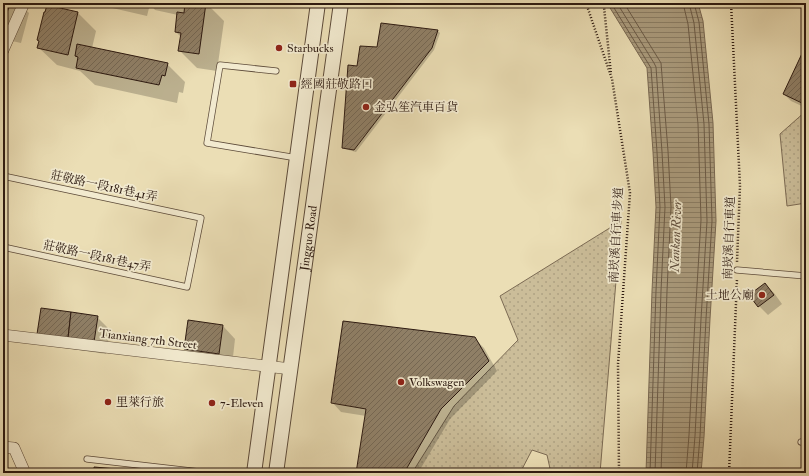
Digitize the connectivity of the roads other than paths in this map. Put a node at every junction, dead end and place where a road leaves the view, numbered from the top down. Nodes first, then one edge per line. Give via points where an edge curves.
1 (24, 3) edge
2 (318, 3) edge
3 (340, 3) edge
4 (3, 50) edge
5 (276, 71) dead end
6 (297, 158) junction
7 (3, 176) edge
8 (3, 247) edge
9 (737, 270) road end
10 (806, 276) edge
11 (187, 287) joint
12 (3, 335) edge
13 (269, 366) junction
14 (290, 369) junction
15 (3, 447) edge
16 (87, 459) dead end
17 (25, 473) edge
18 (209, 473) edge
19 (254, 473) edge
20 (276, 473) edge

1 - 4 street
2 - 6 street, Jingguo Road
3 - 14 street, Jingguo Road
5 - 6 lane via 220,65 207,143
6 - 13 street, Jingguo Road
7 - 11 lane, 莊敬路一段181巷41弄 via 201,218
8 - 11 lane, 莊敬路一段181巷47弄
9 - 10 lane
12 - 13 street, Tianxiang 7th Street
13 - 14 street, Tianxiang 7th Street
13 - 19 street, Jingguo Road
14 - 20 street, Jingguo Road
15 - 17 street via 14,448
16 - 18 lane

